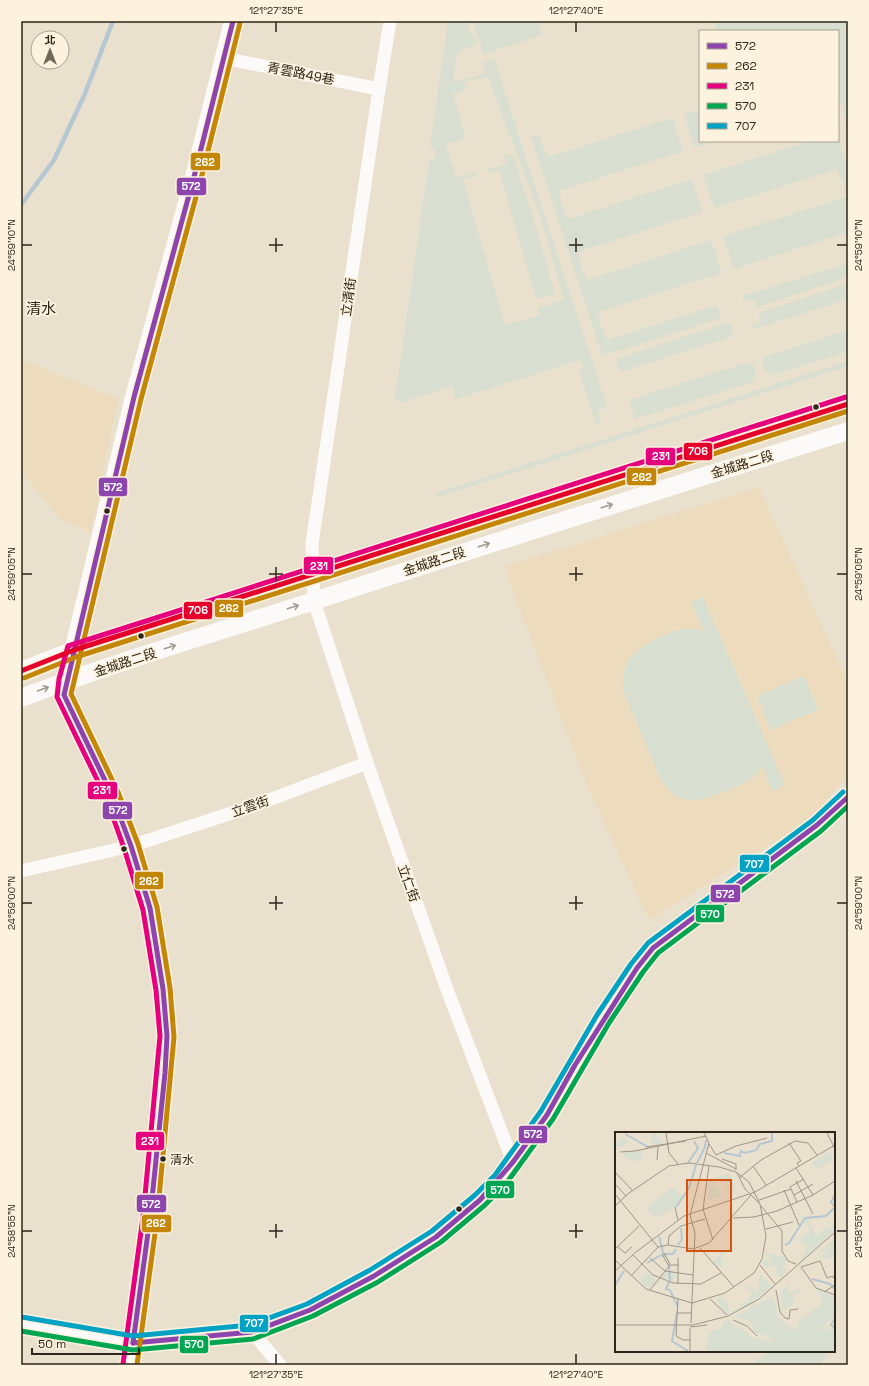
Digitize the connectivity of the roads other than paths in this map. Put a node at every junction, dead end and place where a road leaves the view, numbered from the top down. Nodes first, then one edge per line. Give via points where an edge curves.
1 (233, 21) edge
2 (390, 21) edge
3 (223, 58) junction
4 (379, 89) junction
5 (848, 404) edge
6 (848, 431) edge
7 (312, 574) junction
8 (314, 601) junction
9 (74, 650) junction
10 (21, 672) edge
11 (66, 681) junction
12 (21, 698) edge
13 (367, 763) junction
14 (848, 797) edge
15 (131, 846) junction
16 (21, 871) edge
17 (513, 1162) junction
18 (21, 1324) edge
19 (252, 1332) junction
20 (133, 1343) junction
21 (130, 1365) edge
22 (280, 1365) edge

1 - 3 street
2 - 4 street, 立清街
3 - 4 street, 青雲路49巷
3 - 9 street via 195,173 134,397
4 - 7 street, 立清街 via 312,544
5 - 7 street, 金城路二段
8 -> 6 street, 金城路二段
7 - 8 street, 立清街
7 - 9 street, 金城路二段
11 -> 8 street, 金城路二段
8 - 13 street, 立仁街
9 - 10 street, 金城路二段
9 - 11 street
12 -> 11 street, 金城路二段
11 - 15 street via 64,695 112,795
13 - 15 street, 立雲街 via 253,806
13 - 17 street, 立仁街 via 448,992
14 - 17 street via 789,848 653,948 637,968 575,1065 547,1115
15 - 16 street, 立雲街
15 - 20 street via 150,908 163,989 167,1036 150,1218
17 - 19 street via 480,1200 429,1241 374,1276 310,1310
18 - 20 street
19 - 20 street
19 - 22 street
20 - 21 street

